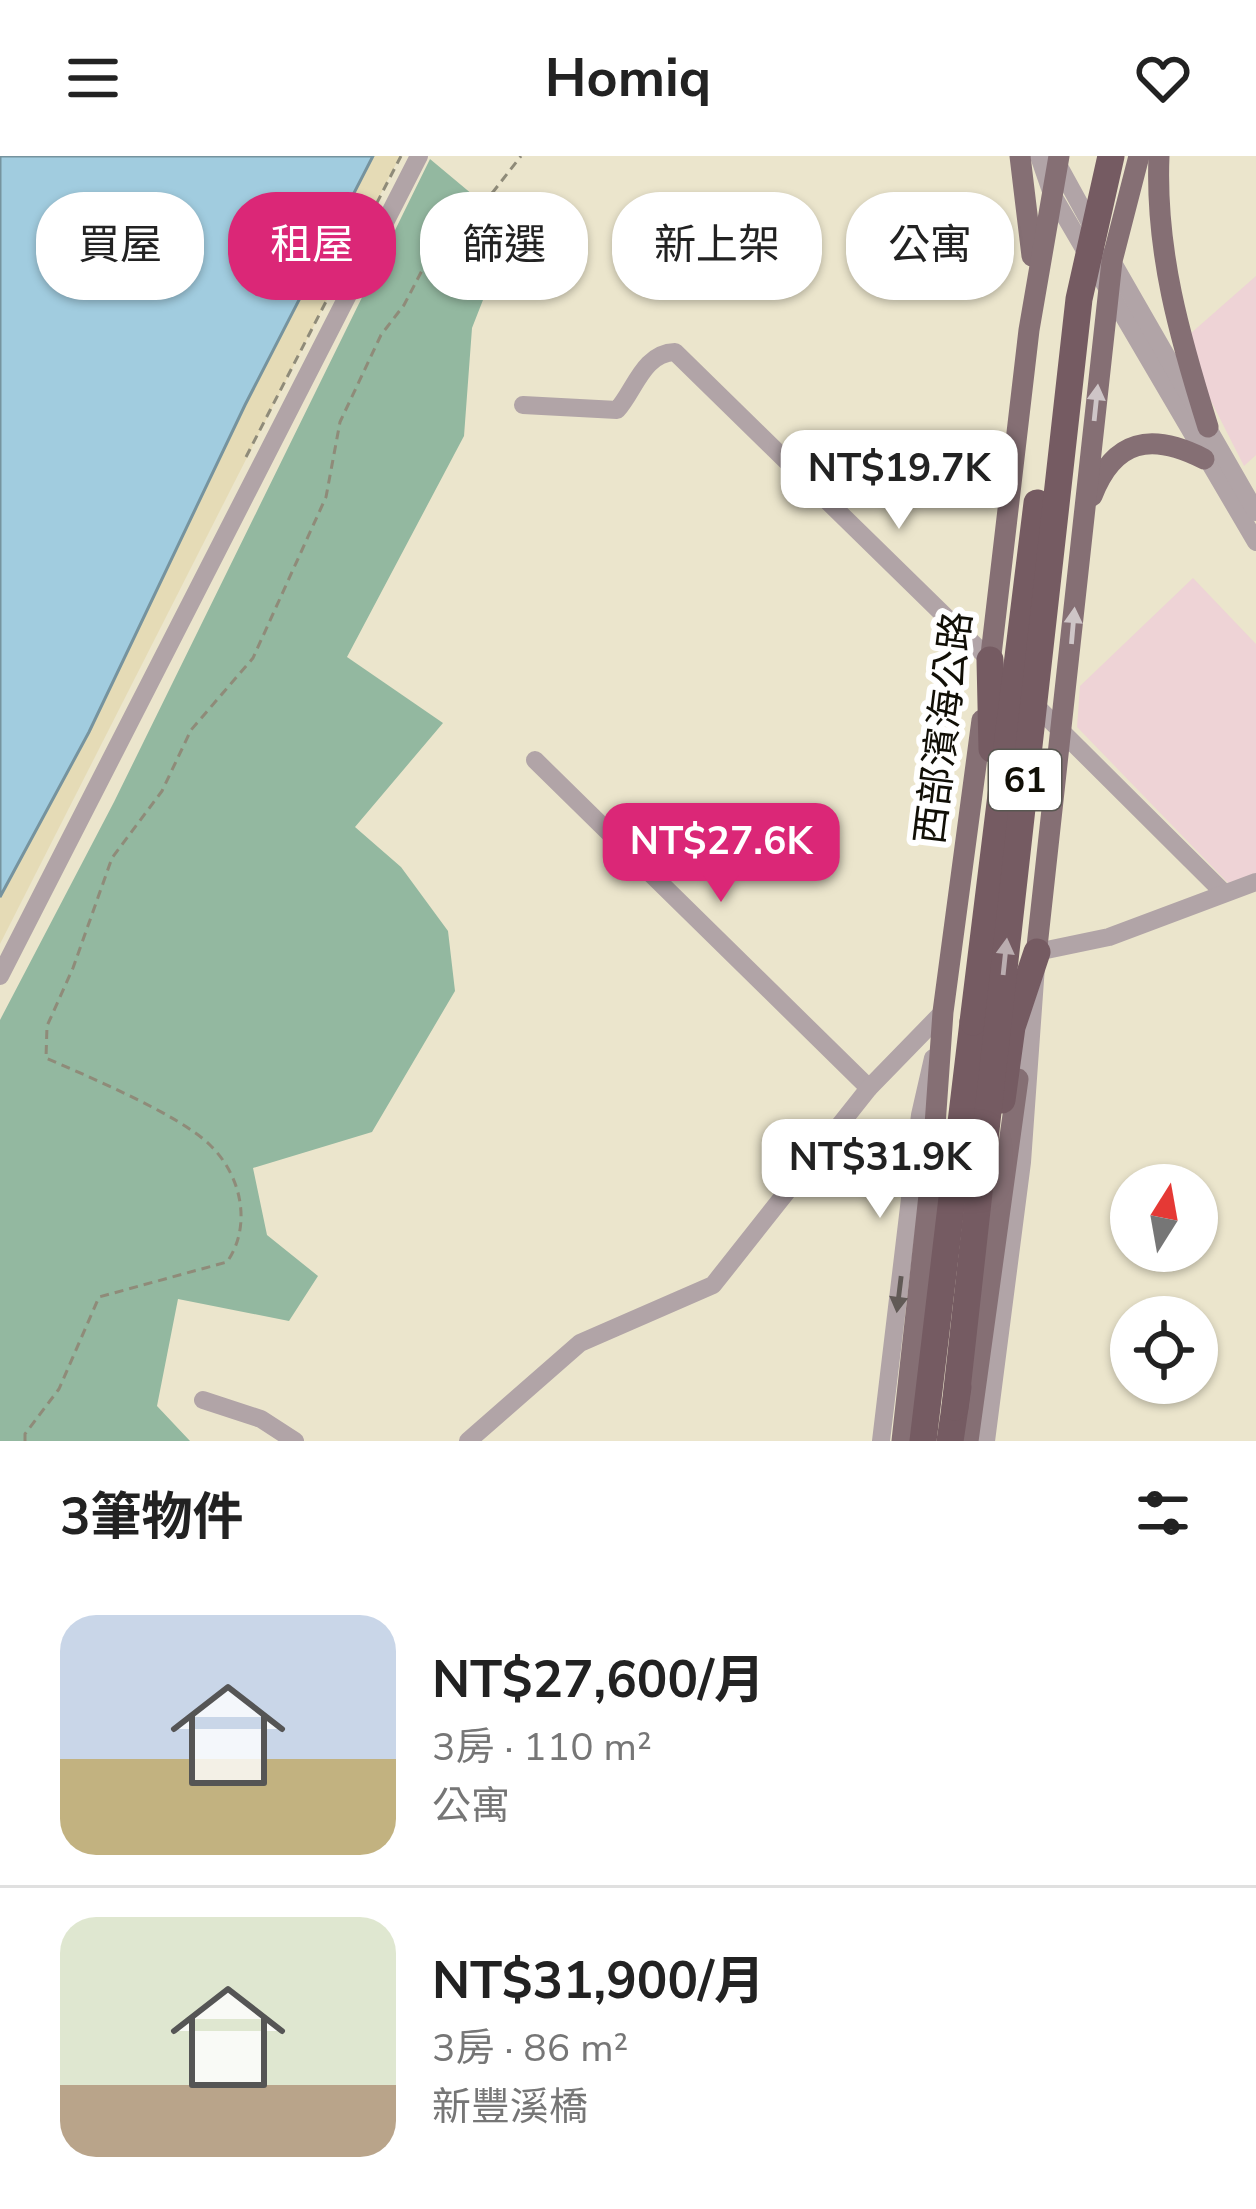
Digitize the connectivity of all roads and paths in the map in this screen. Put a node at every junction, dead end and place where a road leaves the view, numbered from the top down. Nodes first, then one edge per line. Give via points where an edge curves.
1 (419, 156) edge
2 (521, 156) edge
3 (1020, 156) edge
4 (1093, 156) edge
5 (1111, 156) edge
6 (1139, 156) edge
7 (1159, 156) edge
8 (1052, 158) edge
9 (1052, 194) junction
10 (1112, 261) junction
11 (1109, 287) junction
12 (1029, 331) junction
13 (523, 404) dead end
14 (1208, 428) junction
15 (1204, 459) junction
16 (1256, 512) edge
17 (1083, 519) junction
18 (1256, 542) edge
19 (990, 660) junction
20 (1064, 733) junction
21 (535, 760) dead end
22 (1256, 882) edge
23 (1224, 892) junction
24 (1037, 952) junction
25 (0, 976) edge
26 (943, 1012) junction
27 (974, 1022) junction
28 (869, 1088) junction
29 (203, 1400) dead end
30 (955, 1407) junction
31 (25, 1441) edge
32 (296, 1441) edge
33 (468, 1441) edge
34 (881, 1441) edge
35 (902, 1441) edge
36 (923, 1441) edge
37 (950, 1441) edge
38 (968, 1441) edge
39 (986, 1441) edge

1 - 25 street
2 - 31 path via 493,192 452,213 381,335 340,422 326,497 290,583 253,658 190,730 162,791 112,858 47,1026 46,1058 210,1144 239,1189 242,1240 227,1262 99,1297 59,1389
3 - 12 main road via 1032,248
4 - 27 highway, 61, bridge via 1063,290
30 -> 5 highway, 61, bridge via 1078,299
6 - 10 main road, 61
7 - 14 main road via 1163,259
8 - 9 main road, 西部濱海公路 / 61
8 - 10 street
9 - 11 street
9 - 12 main road, 西部濱海公路 / 61
10 - 11 main road, 61
10 - 14 street
11 - 15 street
17 -> 11 main road, 61
12 - 19 main road, 西部濱海公路 / 61
13 - 19 street via 616,410 656,357 675,352
14 - 16 street
15 - 17 main road via 1154,443 1124,451 1101,473
15 - 18 street
20 -> 17 main road, 61
19 - 20 street
19 - 26 main road, 西部濱海公路 / 61
19 - 27 highway, bridge via 993,741 970,925
20 - 23 street
20 - 24 main road, 61
21 - 28 street
22 - 23 street
23 - 24 street via 1109,937
24 - 30 highway, bridge via 1012,1027
24 - 38 main road, 61
24 - 39 street via 1022,1162
26 - 28 street
26 -> 34 street via 920,1114
26 - 35 main road, 西部濱海公路 / 61
27 - 36 highway, 61
28 - 33 street via 713,1285 580,1343
29 - 32 street via 261,1419
30 - 37 highway, 61

